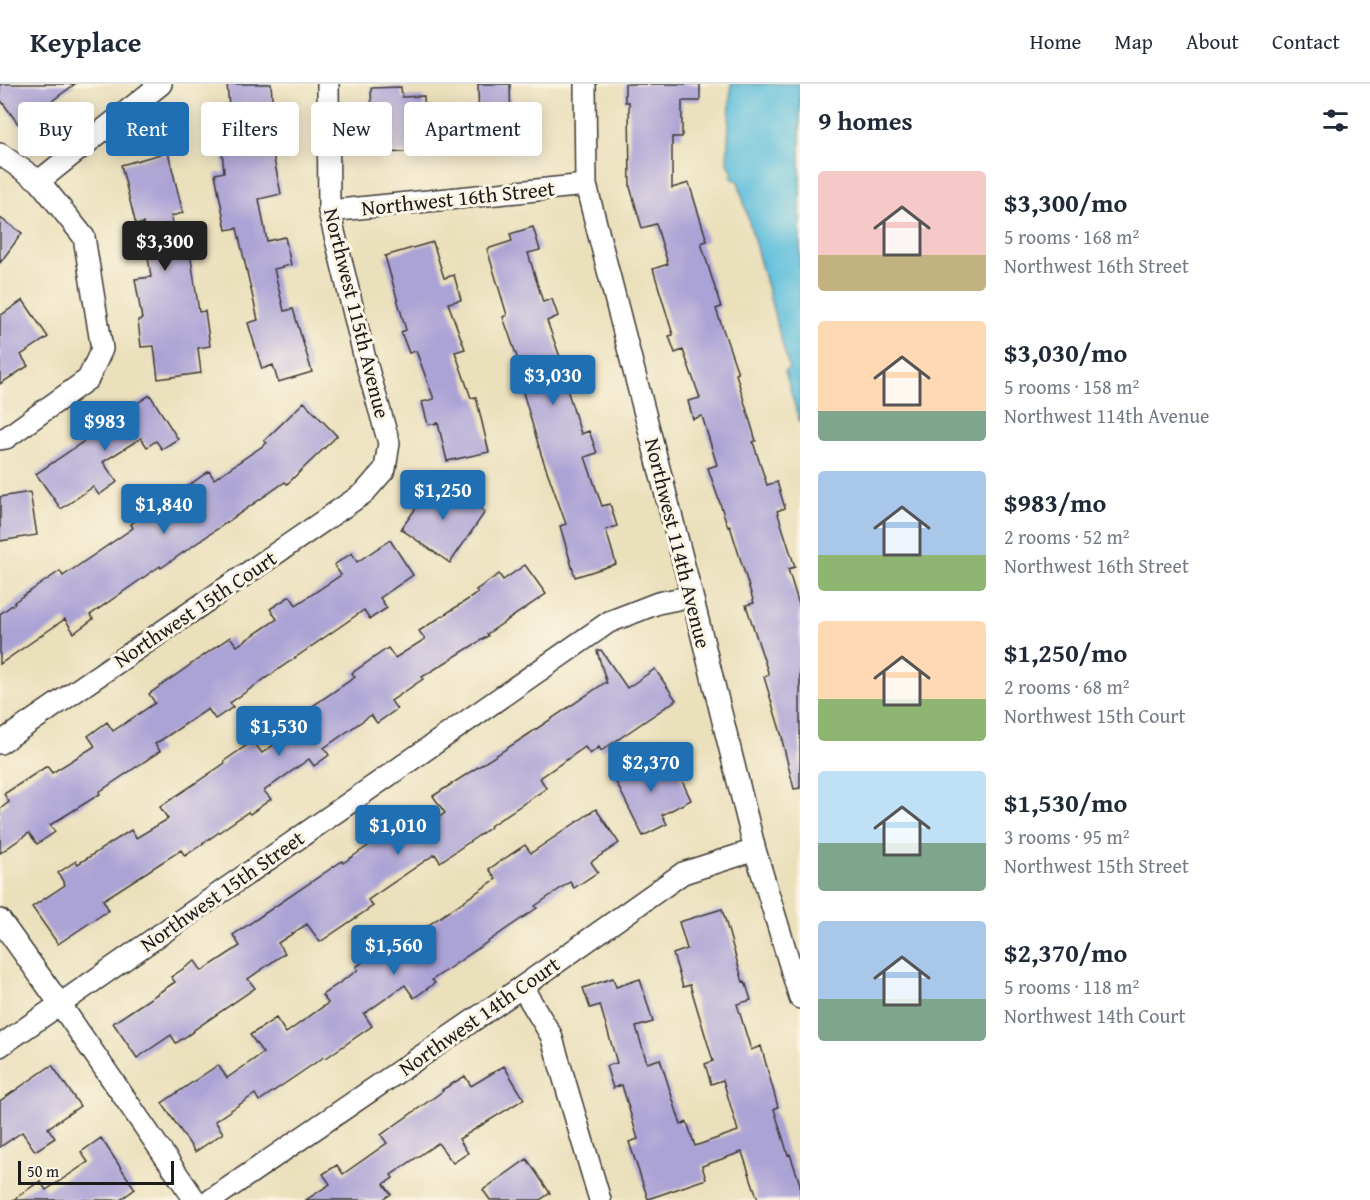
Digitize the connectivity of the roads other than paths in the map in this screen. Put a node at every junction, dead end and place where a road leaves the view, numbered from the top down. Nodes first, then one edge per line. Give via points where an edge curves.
1 (161, 84) edge
2 (328, 84) edge
3 (585, 84) edge
4 (0, 154) edge
5 (39, 181) junction
6 (586, 185) junction
7 (329, 211) junction
8 (3, 438) edge
9 (385, 469) joint
10 (692, 596) junction
11 (0, 743) edge
12 (755, 850) junction
13 (0, 920) edge
14 (522, 987) junction
15 (800, 998) edge
16 (60, 1004) junction
17 (0, 1046) edge
18 (195, 1200) edge
19 (211, 1200) edge
20 (600, 1200) edge

1 - 5 street
2 - 7 street, Northwest 115th Avenue
3 - 6 street, Northwest 114th Avenue
4 - 5 street
5 - 8 street via 84,237 102,349 88,380
6 - 7 street, Northwest 16th Street
6 - 10 street, Northwest 114th Avenue
7 - 9 street, Northwest 115th Avenue via 389,443
9 - 11 street, Northwest 15th Court via 364,493
10 - 12 street, Northwest 114th Avenue
10 - 16 street, Northwest 15th Street via 658,603 609,622
12 - 14 street, Northwest 14th Court via 683,873
12 - 15 street, Northwest 114th Avenue
13 - 16 street
14 - 19 street, Northwest 14th Court
14 - 20 street via 551,1035
16 - 17 street, Northwest 15th Street
16 - 18 street

